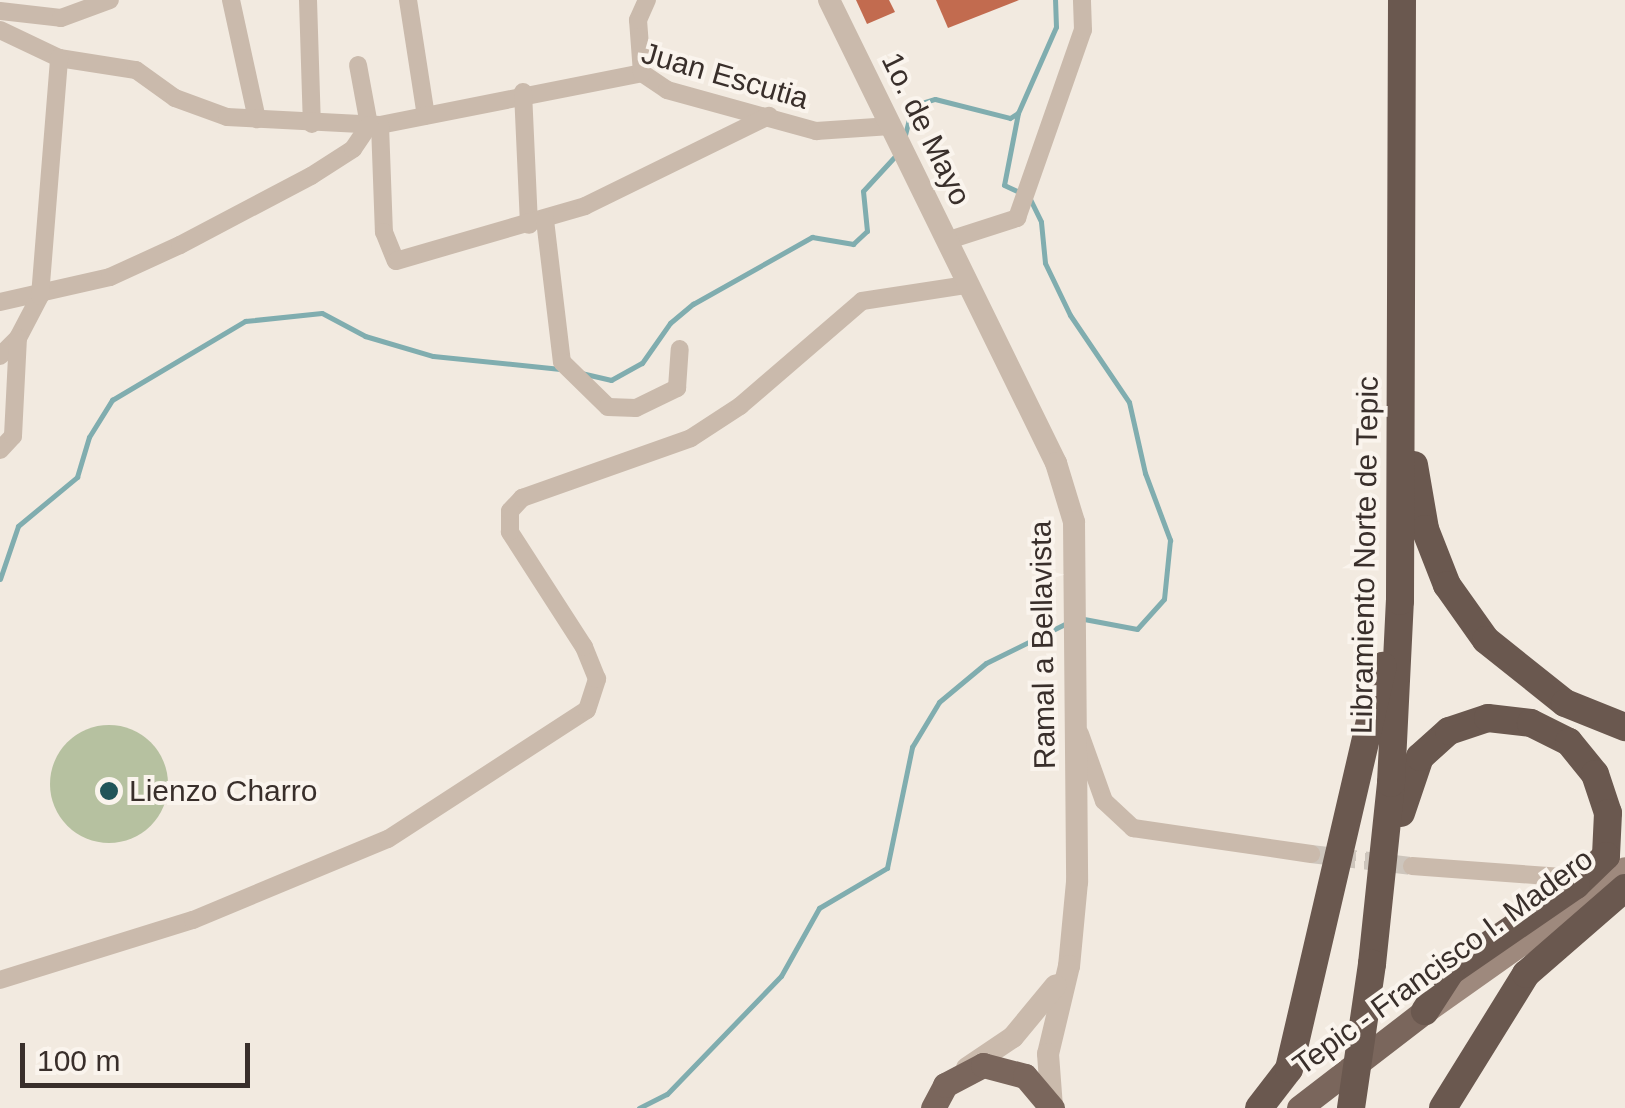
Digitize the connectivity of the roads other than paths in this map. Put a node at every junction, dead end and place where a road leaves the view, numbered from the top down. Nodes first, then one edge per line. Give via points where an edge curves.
1 (110, 0) edge
2 (231, 0) edge
3 (308, 0) edge
4 (408, 0) edge
5 (647, 0) edge
6 (830, 0) edge
7 (1082, 0) edge
8 (1402, 0) edge
9 (0, 11) edge
10 (0, 30) edge
11 (59, 58) junction
12 (358, 65) dead end
13 (642, 73) junction
14 (524, 92) junction
15 (426, 116) junction
16 (768, 116) junction
17 (257, 119) junction
18 (312, 124) junction
19 (375, 125) junction
20 (891, 126) junction
21 (1402, 192) junction
22 (537, 222) junction
23 (946, 241) junction
24 (967, 285) junction
25 (3, 296) edge
26 (40, 296) junction
27 (18, 338) junction
28 (680, 348) dead end
29 (0, 356) edge
30 (0, 450) edge
31 (1401, 478) junction
32 (1077, 724) junction
33 (1625, 727) edge
34 (1311, 854) tunnel mouth
35 (1412, 866) tunnel mouth
36 (1625, 869) edge
37 (1562, 876) dead end
38 (1625, 888) edge
39 (1372, 964) junction
40 (1068, 966) junction
41 (0, 980) edge
42 (1425, 1011) junction
43 (962, 1071) junction
44 (933, 1108) edge
45 (1052, 1108) edge
46 (1260, 1108) edge
47 (1298, 1108) edge
48 (1351, 1108) edge
49 (1443, 1108) edge

1 - 9 street via 62,18
2 - 17 street
3 - 18 street
4 - 15 street
5 - 13 street via 638,20
6 - 20 street, 1o. de Mayo
7 - 23 street via 1082,30 1017,218
8 - 21 highway, Libramiento Norte de Tepic
10 - 11 street, Juan Escutia
11 - 17 street, Juan Escutia via 136,70 208,114
11 - 26 street
12 - 19 street
13 - 14 street, Juan Escutia
13 - 16 street, Juan Escutia via 667,90
14 - 15 street, Juan Escutia
14 - 22 street
15 - 19 street, Juan Escutia
16 - 20 street, Juan Escutia via 816,131
16 - 22 street
17 - 18 street, Juan Escutia
18 - 19 street, Juan Escutia
19 - 22 street via 384,232 396,261
19 - 26 street via 354,149 180,245 110,277
20 - 23 street, 1o. de Mayo
21 - 31 highway, Libramiento Norte de Tepic
21 - 33 highway via 1416,220 1414,464 1425,529 1447,584 1486,640 1526,676 1565,702
22 - 28 street via 562,362 608,406 636,408 676,388
23 - 24 street, 1o. de Mayo
24 - 32 street, Ramal a Bellavista via 1066,491 1074,522
24 - 41 street via 862,301 740,406 691,438 522,498 510,512 510,532 584,647 596,679 586,710 388,839 193,920
25 - 26 street
26 - 27 street
27 - 29 street
27 - 30 street via 14,436
31 - 39 highway, Libramiento Norte de Tepic via 1392,783
31 - 46 highway via 1391,494 1386,650 1363,769 1289,1068
32 - 34 street via 1116,818 1133,828
32 - 40 street, Ramal a Bellavista via 1077,882
35 - 37 street
36 - 42 main road, Tepic - Francisco I. Madero
38 - 49 highway via 1526,974
39 - 42 highway via 1388,942 1402,798 1420,757 1449,731 1488,718 1531,723 1570,742 1595,774 1608,814 1606,856 1576,885 1450,971
39 - 48 highway, Libramiento Norte de Tepic, bridge
40 - 43 street via 1014,1037
40 - 45 street, Ramal a Bellavista via 1048,1054
42 - 47 main road, Tepic - Francisco I. Madero
43 - 44 main road
43 - 45 main road via 1005,1066 1025,1076

